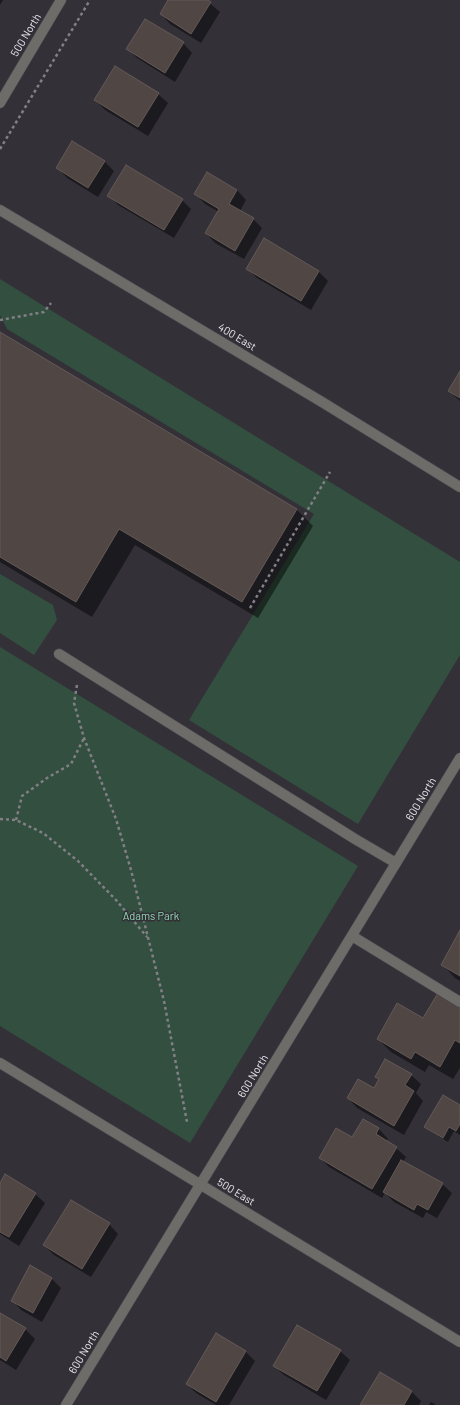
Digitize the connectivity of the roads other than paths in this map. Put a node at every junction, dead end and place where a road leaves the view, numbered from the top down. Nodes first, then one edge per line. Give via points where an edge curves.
1 (61, 0) edge
2 (0, 103) edge
3 (0, 210) edge
4 (460, 487) edge
5 (58, 654) dead end
6 (460, 758) edge
7 (396, 863) junction
8 (352, 936) junction
9 (460, 1002) edge
10 (0, 1063) edge
11 (200, 1185) junction
12 (460, 1342) edge
13 (66, 1405) edge

1 - 2 street, 500 North
3 - 4 street, 400 East
5 - 7 street
6 - 7 street, 600 North
7 - 8 street, 600 North
8 - 9 street
8 - 11 street, 600 North
10 - 11 street, 500 East
11 - 12 street, 500 East
11 - 13 street, 600 North

